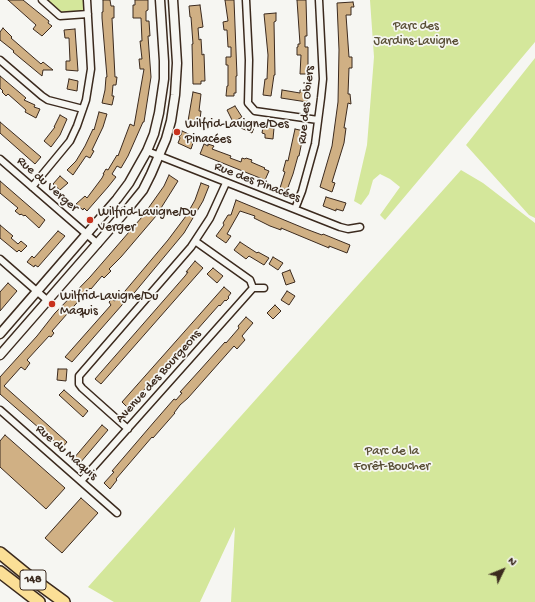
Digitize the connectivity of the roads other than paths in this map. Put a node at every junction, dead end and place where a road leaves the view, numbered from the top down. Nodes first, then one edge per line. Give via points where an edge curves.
1 (42, 0) edge
2 (88, 0) edge
3 (160, 0) edge
4 (173, 0) edge
5 (246, 0) edge
6 (319, 0) edge
7 (88, 14) junction
8 (0, 60) edge
9 (83, 109) junction
10 (318, 120) junction
11 (147, 151) junction
12 (160, 156) junction
13 (0, 159) edge
14 (226, 183) junction
15 (32, 187) junction
16 (295, 209) junction
17 (360, 228) dead end
18 (86, 234) junction
19 (195, 241) junction
20 (98, 244) junction
21 (0, 259) edge
22 (253, 288) junction
23 (264, 288) dead end
24 (38, 291) junction
25 (48, 301) junction
26 (0, 334) edge
27 (0, 355) edge
28 (0, 410) edge
29 (128, 428) junction
30 (81, 481) junction
31 (117, 513) dead end
32 (0, 553) edge
33 (0, 572) edge
34 (39, 602) edge
35 (64, 602) edge

1 - 7 street via 60,16
2 - 7 street
3 - 11 street via 164,79 159,113
4 - 12 street via 177,63 175,95 172,121
5 - 10 street via 250,60 248,103 255,111
6 - 10 street, Rue des Obiers via 322,79
7 - 9 street via 91,69
8 - 9 street via 48,100
9 - 15 street via 70,141
10 - 16 street, Rue des Obiers via 315,144
11 - 12 street, Rue des Pinacées
11 - 18 street via 129,183
12 - 14 street, Rue des Pinacées
12 - 20 street via 143,190
13 - 15 street, Rue du Verger
14 - 16 street, Rue des Pinacées
14 - 19 street via 210,218
15 - 18 street, Rue du Verger
16 - 17 street, Rue des Pinacées via 340,227
18 - 20 street, Rue du Verger
18 - 24 street
19 - 22 street via 250,280
19 - 29 street via 79,376 82,388
20 - 25 street
21 - 24 street
22 - 23 street
22 - 29 street, Avenue des Bourgeons
24 - 25 street
24 - 26 street
25 - 27 street
28 - 30 street, Rue du Maquis
29 - 30 street, Avenue des Bourgeons
30 - 31 street, Rue du Maquis
32 - 35 highway, 148
33 - 34 highway, 148

